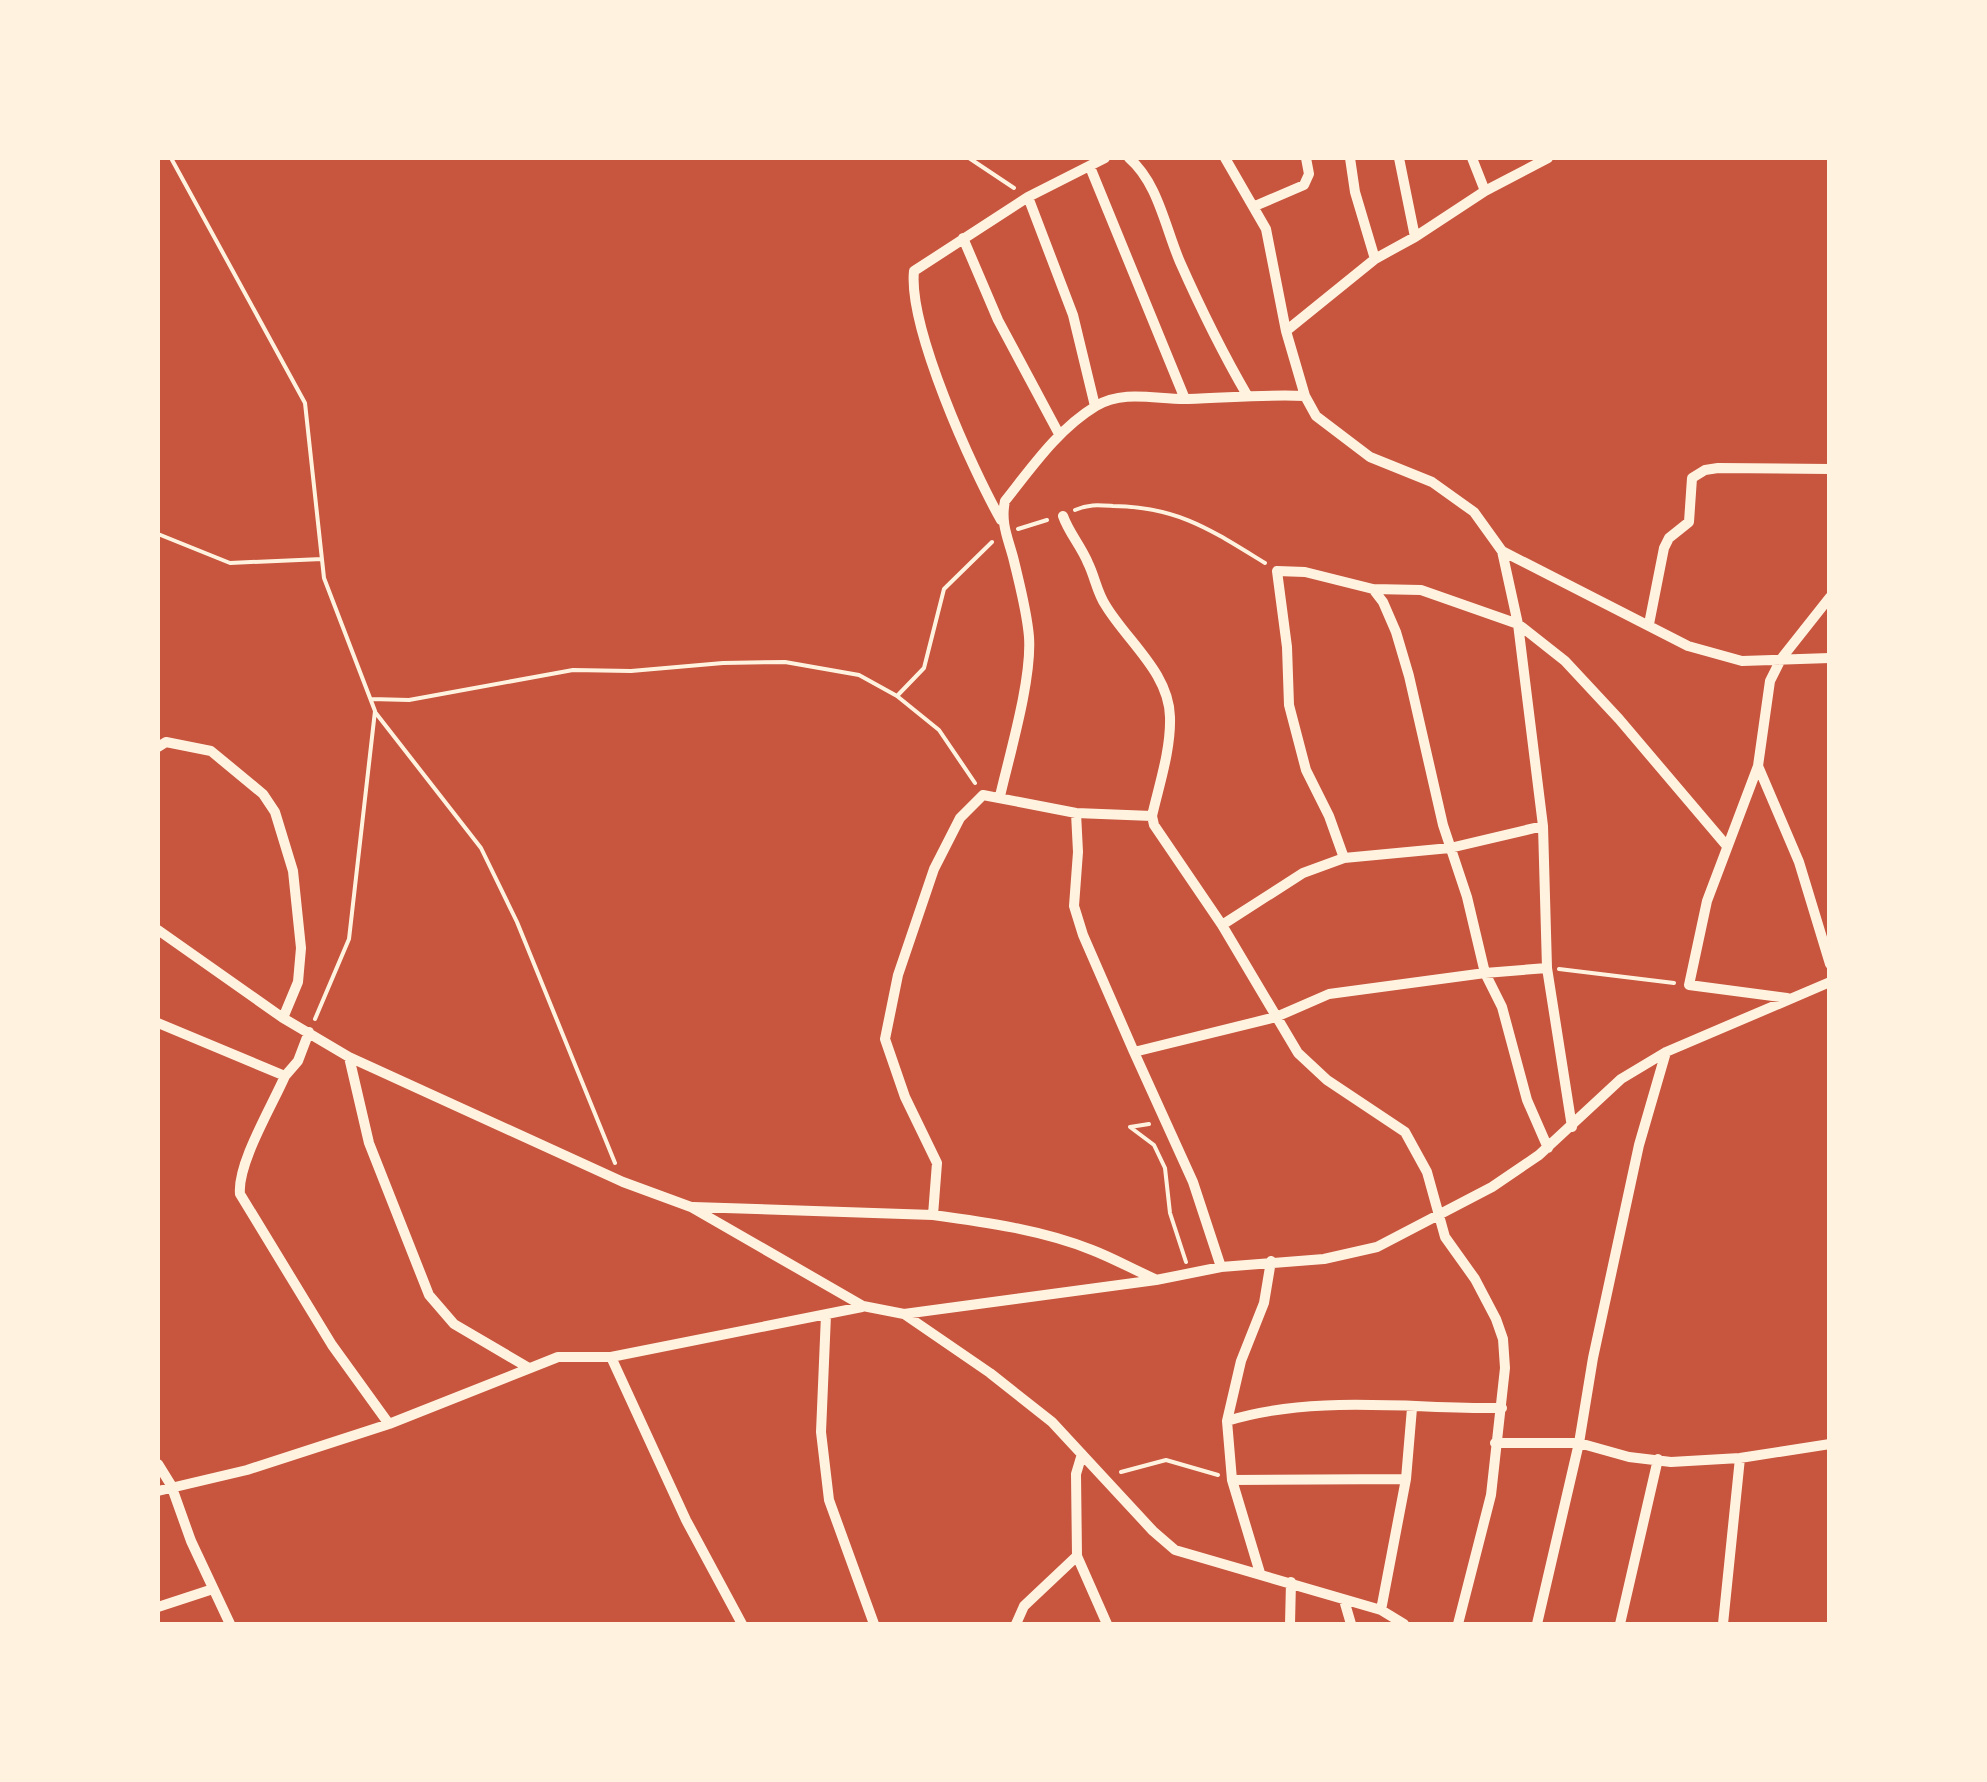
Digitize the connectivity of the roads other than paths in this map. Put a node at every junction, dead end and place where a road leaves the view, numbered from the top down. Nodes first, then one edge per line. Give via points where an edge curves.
1 (1105, 158) edge
2 (1128, 158) edge
3 (1228, 158) edge
4 (1306, 158) edge
5 (1350, 158) edge
6 (1400, 158) edge
7 (1472, 158) edge
8 (1542, 159) edge
9 (1090, 166) junction
10 (1485, 191) junction
11 (1028, 197) junction
12 (1254, 206) junction
13 (963, 238) junction
14 (1415, 238) junction
15 (1375, 259) junction
16 (1286, 332) junction
17 (1248, 395) junction
18 (1305, 396) junction
19 (1185, 399) junction
20 (1096, 406) junction
21 (1059, 434) junction
22 (1830, 469) edge
23 (1062, 516) road end
24 (1004, 529) junction
25 (1502, 551) junction
26 (1374, 589) junction
27 (1830, 597) edge
28 (1518, 624) junction
29 (1648, 624) junction
30 (1781, 658) junction
31 (1830, 658) edge
32 (158, 747) edge
33 (1758, 766) junction
34 (1000, 796) junction
35 (1076, 813) junction
36 (1152, 816) junction
37 (1543, 826) junction
38 (1726, 845) junction
39 (1450, 848) junction
40 (1344, 858) junction
41 (1222, 924) junction
42 (158, 930) edge
43 (1830, 964) edge
44 (1547, 968) junction
45 (1485, 972) junction
46 (1830, 982) edge
47 (1787, 998) junction
48 (1276, 1017) junction
49 (284, 1018) junction
50 (158, 1023) edge
51 (309, 1032) junction
52 (1134, 1052) junction
53 (1666, 1052) junction
54 (349, 1057) junction
55 (285, 1076) junction
56 (1572, 1127) junction
57 (1548, 1148) junction
58 (691, 1207) junction
59 (933, 1215) junction
60 (1440, 1215) junction
61 (1270, 1261) junction
62 (1221, 1267) junction
63 (1156, 1280) junction
64 (863, 1306) junction
65 (904, 1314) junction
66 (826, 1315) junction
67 (611, 1356) junction
68 (529, 1368) junction
69 (1412, 1408) junction
70 (1502, 1408) junction
71 (1227, 1420) junction
72 (388, 1424) junction
73 (1580, 1442) junction
74 (1495, 1443) junction
75 (1830, 1444) edge
76 (1082, 1454) junction
77 (1658, 1458) junction
78 (1740, 1458) junction
79 (158, 1464) edge
80 (1406, 1479) junction
81 (1232, 1480) junction
82 (171, 1486) junction
83 (158, 1491) edge
84 (1077, 1556) junction
85 (1260, 1572) junction
86 (1291, 1582) junction
87 (213, 1589) junction
88 (1344, 1600) junction
89 (158, 1607) edge
90 (1381, 1610) junction
91 (230, 1624) edge
92 (742, 1624) edge
93 (874, 1624) edge
94 (1016, 1624) edge
95 (1107, 1624) edge
96 (1290, 1624) edge
97 (1351, 1624) edge
98 (1404, 1624) edge
99 (1458, 1624) edge
100 (1537, 1624) edge
101 (1620, 1624) edge
102 (1724, 1624) edge

1 - 9 street
2 - 17 street via 1142,170 1222,352
3 - 12 street
4 - 12 street via 1304,185
5 - 15 street
6 - 14 street
7 - 10 street
8 - 10 street
9 - 11 street
9 - 19 street
10 - 14 street
11 - 13 street
11 - 20 street via 1074,315
12 - 16 street via 1266,229
13 - 21 street
13 - 24 street via 914,271 913,292 964,449
14 - 15 street
15 - 16 street
16 - 18 street
17 - 18 street
17 - 19 street
18 - 25 street via 1316,416 1346,442 1432,482 1474,512
19 - 20 street via 1140,396
20 - 21 street
21 - 24 street via 1005,502
22 - 29 street via 1718,468 1692,478 1689,522 1664,548
23 - 36 street via 1102,600 1168,698
24 - 34 street via 1029,640
25 - 28 street
25 - 29 street
26 - 28 street via 1421,590
26 - 39 street via 1410,676
26 - 40 street via 1278,571 1289,705 1306,770
27 - 30 street
28 - 37 street
28 - 38 street via 1565,661
29 - 30 street via 1713,654 1742,661
30 - 31 street
30 - 33 street via 1765,704
32 - 49 street via 166,742 211,751 263,794 274,812 293,871 300,948 298,982
33 - 38 street
33 - 43 street via 1799,862
34 - 35 street
34 - 59 street via 983,795 960,818 934,868 898,975 885,1039 936,1164
35 - 36 street
35 - 52 street via 1074,906
36 - 41 street
37 - 39 street
37 - 44 street
38 - 47 street via 1689,984
39 - 40 street
39 - 45 street
40 - 41 street via 1304,873
41 - 48 street
42 - 49 street
44 - 45 street
44 - 56 street
45 - 48 street via 1329,994
45 - 57 street
46 - 47 street
47 - 53 street
48 - 52 street
48 - 60 street via 1298,1053 1327,1080 1405,1132 1420,1154
49 - 51 street
50 - 55 street
51 - 54 street
51 - 55 street
52 - 62 street via 1209,1222
53 - 56 street via 1621,1079
53 - 73 street via 1593,1358
54 - 58 street
54 - 68 street via 369,1143 429,1295 454,1324
55 - 72 street via 248,1154 240,1194
56 - 57 street
57 - 60 street
58 - 59 street
58 - 64 street
59 - 63 street via 1051,1236
60 - 61 street via 1348,1255
60 - 70 street via 1445,1236 1503,1339
61 - 62 street
61 - 71 street via 1264,1303
62 - 63 street
63 - 65 street
64 - 65 street
64 - 66 street
65 - 76 street via 1037,1410
66 - 67 street
66 - 93 street via 821,1432 829,1500
67 - 68 street via 558,1357
67 - 92 street
68 - 72 street
69 - 70 street
69 - 71 street via 1273,1408
69 - 80 street
70 - 74 street
71 - 81 street
72 - 82 street via 248,1470
73 - 74 street
73 - 77 street
73 - 100 street
74 - 99 street via 1491,1495
75 - 78 street
76 - 84 street via 1076,1474
76 - 85 street via 1174,1550
77 - 78 street
77 - 101 street
78 - 102 street
79 - 82 street
80 - 81 street
80 - 90 street
81 - 85 street
82 - 83 street
82 - 87 street
84 - 94 street via 1024,1606
84 - 95 street
85 - 86 street
86 - 88 street
86 - 96 street
87 - 89 street
87 - 91 street
88 - 90 street
88 - 97 street
90 - 98 street

